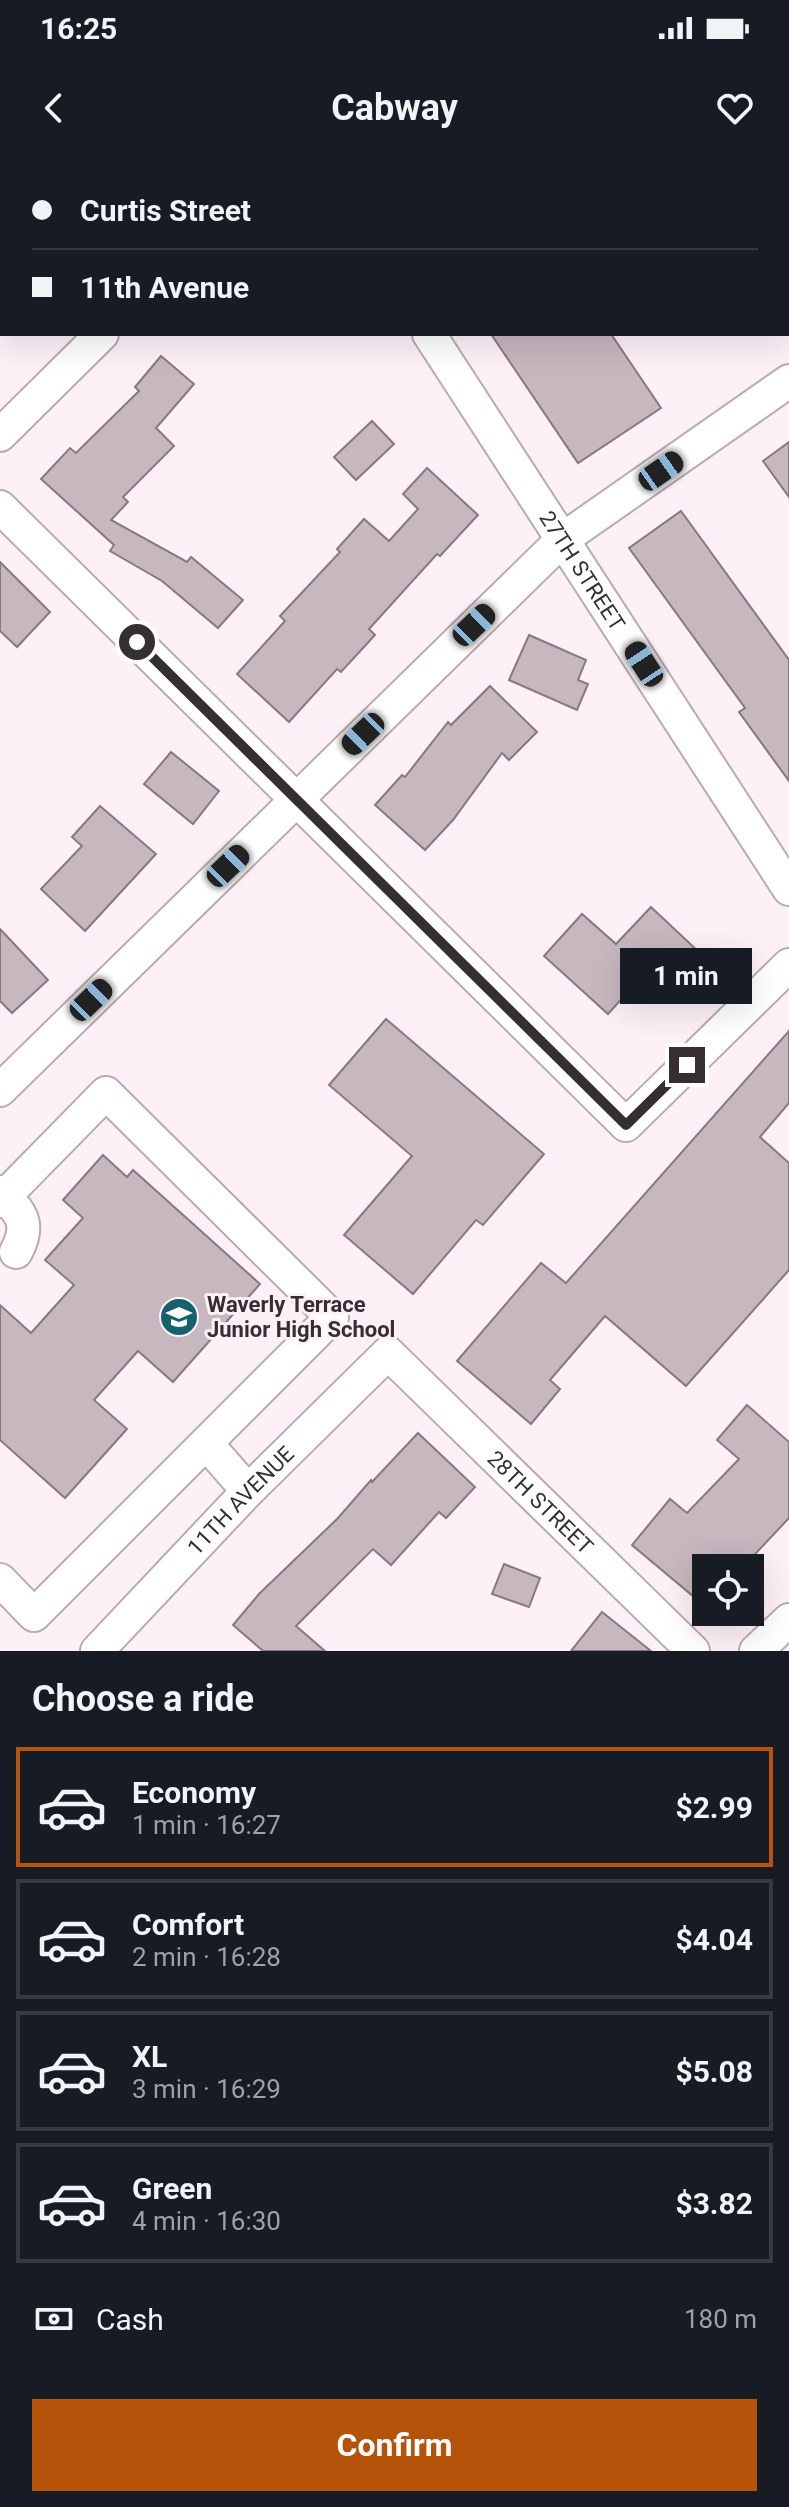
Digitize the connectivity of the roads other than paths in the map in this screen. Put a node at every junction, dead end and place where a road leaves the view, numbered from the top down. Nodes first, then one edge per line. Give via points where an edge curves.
1 (100, 336) edge
2 (430, 336) edge
3 (789, 381) edge
4 (0, 435) edge
5 (0, 507) edge
6 (563, 539) junction
7 (296, 799) junction
8 (789, 889) edge
9 (789, 965) edge
10 (0, 1090) edge
11 (2, 1197) edge
12 (16, 1252) dead end
13 (388, 1353) joint
14 (206, 1443) junction
15 (248, 1491) junction
16 (0, 1580) edge
17 (789, 1620) edge
18 (97, 1651) edge
19 (693, 1651) edge
20 (756, 1651) edge

1 - 4 street
2 - 6 street, 27TH STREET
3 - 6 street
5 - 7 street
6 - 7 street
6 - 8 street, 27TH STREET
7 - 9 street via 626,1125
7 - 10 street
11 - 12 street via 23,1221 25,1235
11 - 14 street via 106,1093 332,1317
13 - 15 street, 11TH AVENUE
13 - 19 street, 28TH STREET
14 - 15 street
14 - 16 street via 34,1615
15 - 18 street, 11TH AVENUE
17 - 20 street

